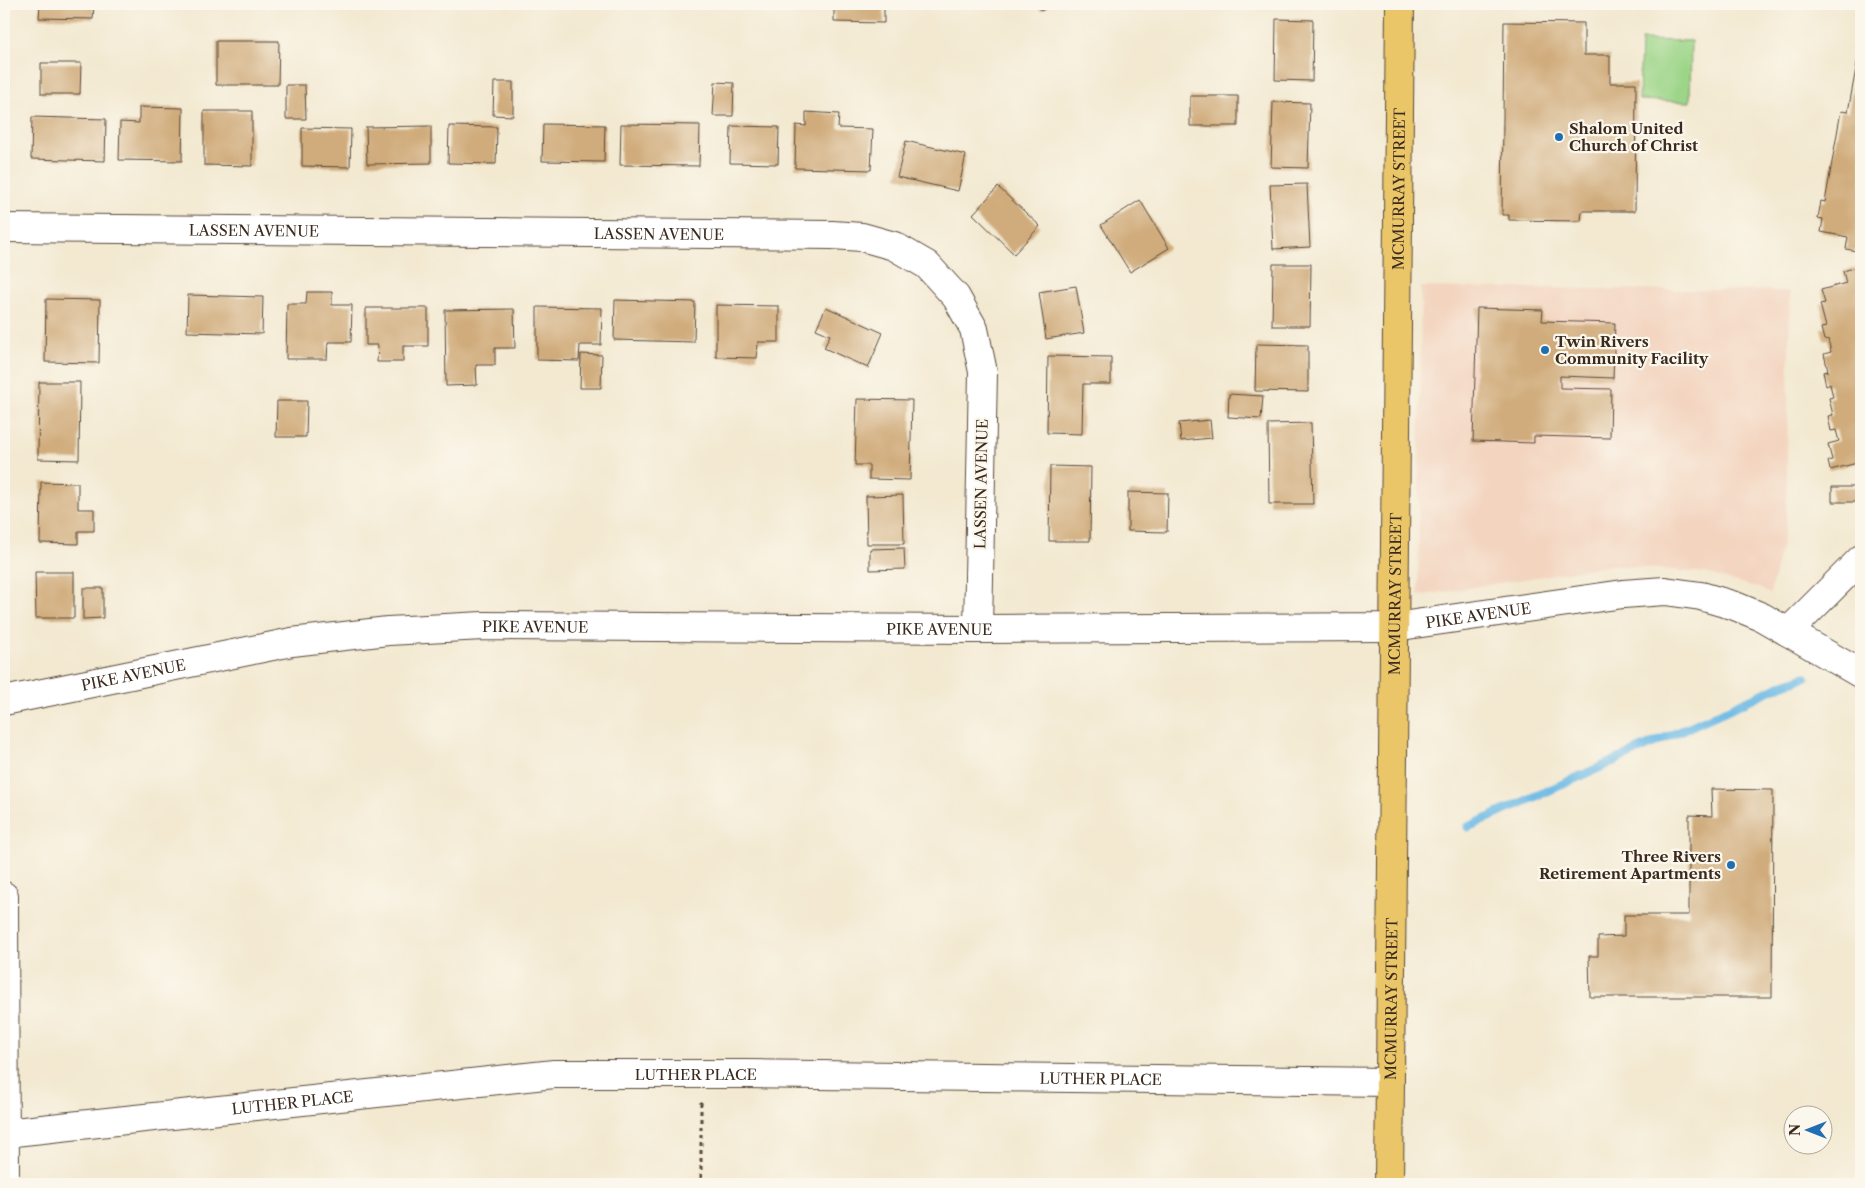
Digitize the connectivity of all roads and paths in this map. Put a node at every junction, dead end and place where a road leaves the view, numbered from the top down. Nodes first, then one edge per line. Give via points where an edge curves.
1 (1400, 4) edge
2 (4, 228) edge
3 (1861, 559) edge
4 (1394, 627) junction
5 (978, 629) junction
6 (1788, 632) junction
7 (1861, 674) edge
8 (4, 701) edge
9 (4, 896) edge
10 (1390, 1082) junction
11 (701, 1102) dead end
12 (5, 1133) junction
13 (5, 1184) edge
14 (701, 1184) edge
15 (1389, 1184) edge

1 - 4 main road, MCMURRAY STREET
2 - 5 street, LASSEN AVENUE via 832,235 862,237 894,246 927,265 956,297 974,329 983,372
3 - 6 street
4 - 5 street, PIKE AVENUE
4 - 6 street, PIKE AVENUE via 1665,591 1701,596 1735,606
4 - 10 main road, MCMURRAY STREET
5 - 8 street, PIKE AVENUE via 483,626 388,631 292,642
6 - 7 street, PIKE AVENUE
9 - 12 street
10 - 12 street, LUTHER PLACE via 554,1074
10 - 15 main road, MCMURRAY STREET
11 - 14 path
12 - 13 street

